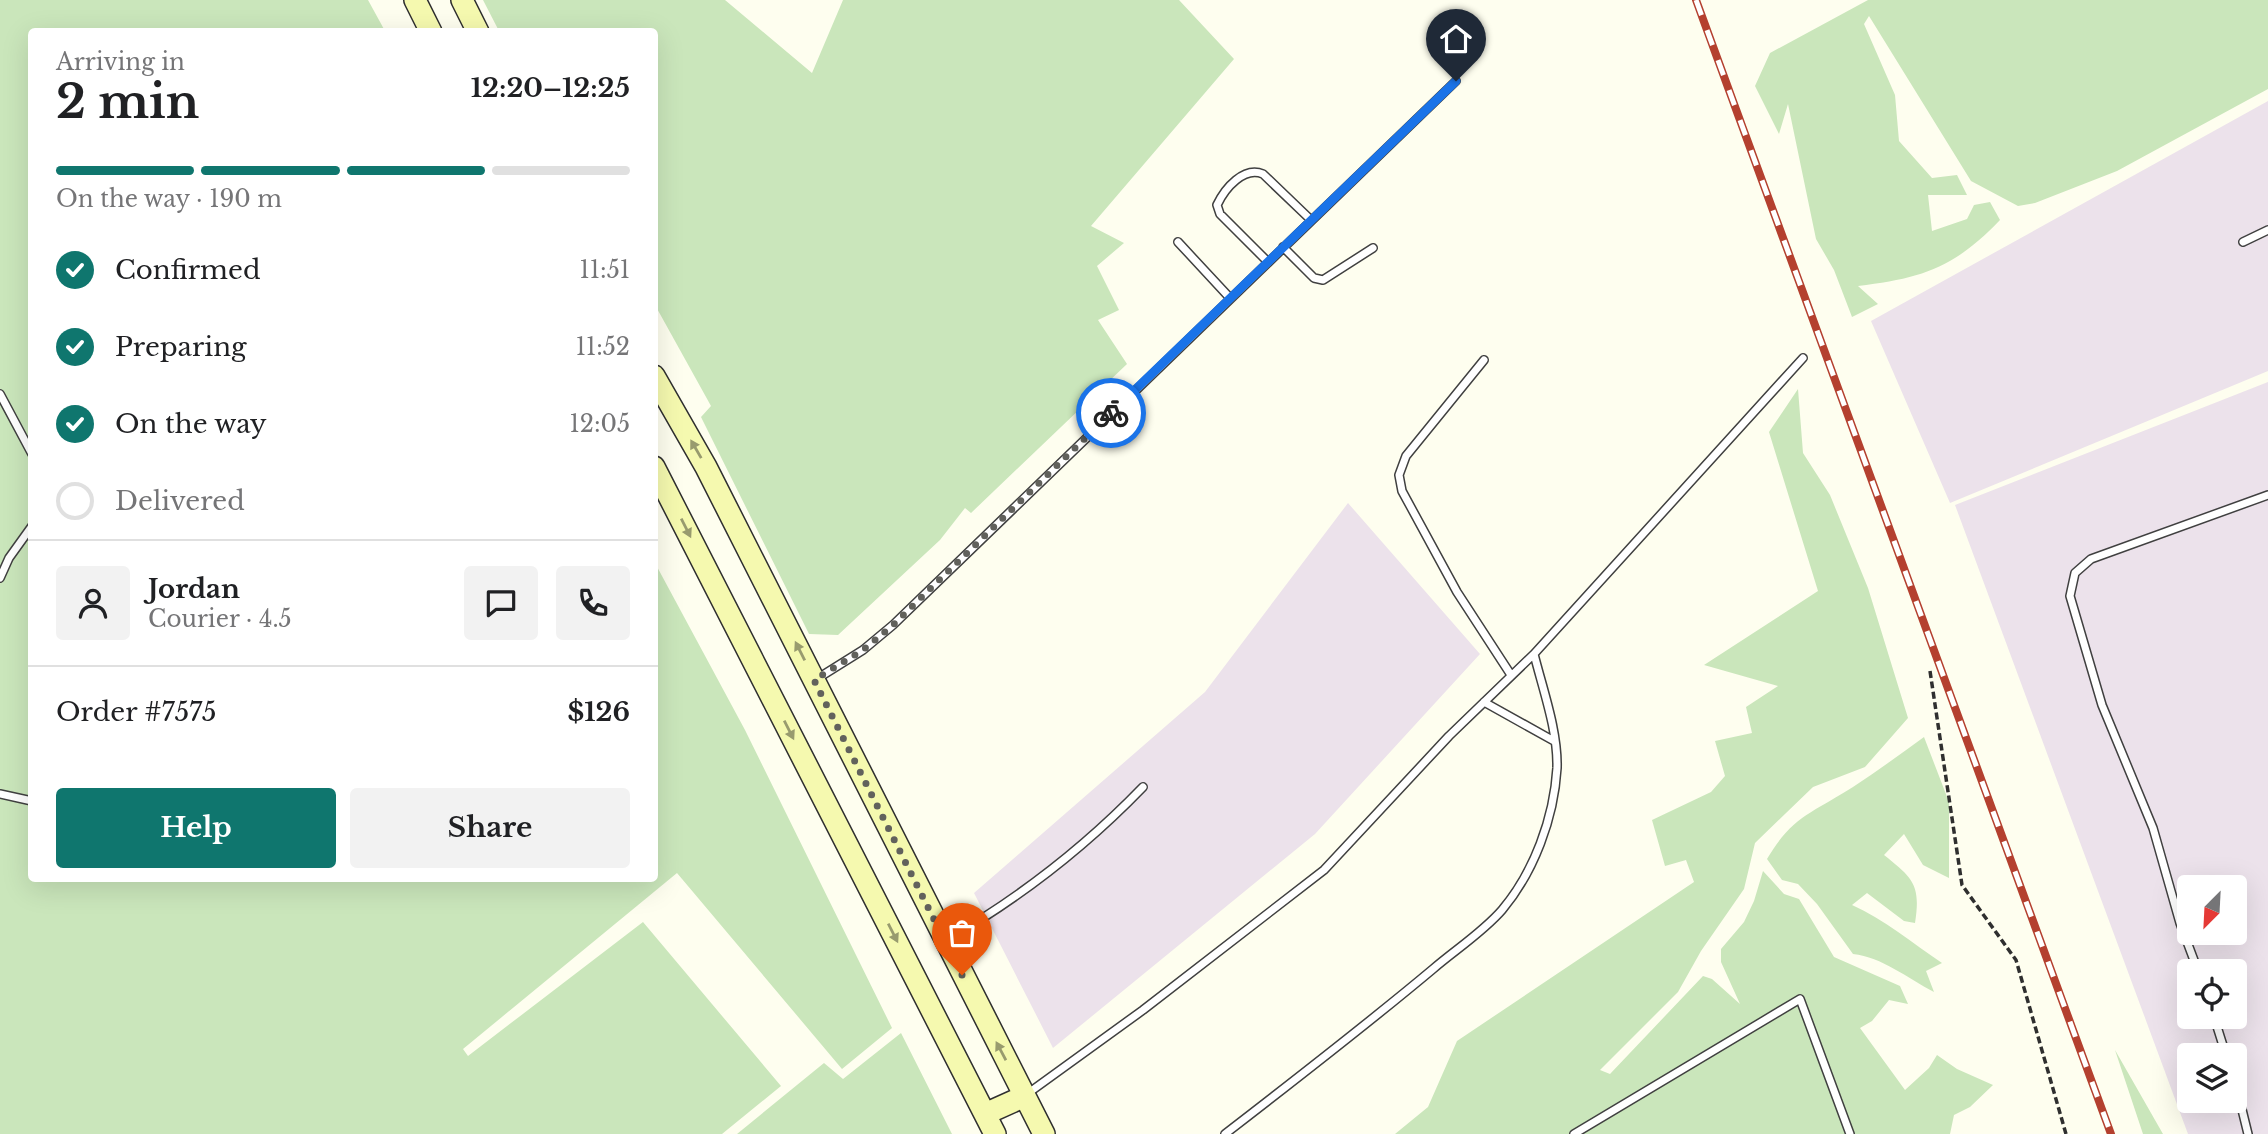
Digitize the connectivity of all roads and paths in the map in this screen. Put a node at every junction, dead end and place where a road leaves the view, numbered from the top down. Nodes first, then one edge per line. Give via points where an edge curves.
1 (415, 0) edge
2 (462, 0) edge
3 (429, 28) edge
4 (476, 28) edge
5 (1456, 81) dead end
6 (1311, 220) junction
7 (2268, 230) edge
8 (1178, 242) dead end
9 (2243, 243) dead end
10 (1283, 247) junction
11 (1373, 248) dead end
12 (1268, 262) junction
13 (1230, 298) junction
14 (1803, 358) dead end
15 (1484, 360) dead end
16 (658, 383) edge
17 (0, 394) edge
18 (28, 446) edge
19 (658, 475) edge
20 (2268, 495) edge
21 (28, 532) edge
22 (0, 578) edge
23 (1534, 654) junction
24 (1930, 671) dead end
25 (1511, 675) junction
26 (814, 680) junction
27 (1484, 702) junction
28 (1555, 741) junction
29 (1143, 787) dead end
30 (0, 794) edge
31 (28, 800) edge
32 (944, 941) junction
33 (2194, 959) edge
34 (1024, 1096) junction
35 (2243, 1113) edge
36 (985, 1114) junction
37 (995, 1134) edge
38 (1044, 1134) edge
39 (1225, 1134) edge
40 (1574, 1134) edge
41 (1850, 1134) edge
42 (2066, 1134) edge
43 (2248, 1134) edge

1 - 3 main road
2 - 4 main road
5 - 6 lane
6 - 10 lane
6 - 12 lane via 1263,174 1244,172 1217,205 1220,214
7 - 9 lane
8 - 13 lane
10 - 11 lane via 1314,278 1323,280
10 - 12 lane
12 - 13 lane
13 - 26 lane via 893,625
14 - 23 lane
15 - 25 lane via 1406,456 1399,475 1402,491 1457,592
26 -> 16 main road
17 - 18 lane
19 -> 36 main road
20 - 33 lane via 2091,559 2074,573 2070,596 2102,705 2153,828
21 - 22 lane
23 - 25 lane
23 - 28 lane
24 - 42 path via 1962,885 2016,960
25 - 27 lane
26 - 32 main road
27 - 28 lane
27 - 34 lane via 1324,870
28 - 39 lane via 1557,768 1549,815 1537,851 1501,912 1386,1009
29 - 32 lane via 1056,868
30 - 31 lane
34 -> 32 main road
34 - 36 main road
34 - 38 main road
35 - 43 lane
36 - 37 main road
40 - 41 lane via 1800,999

